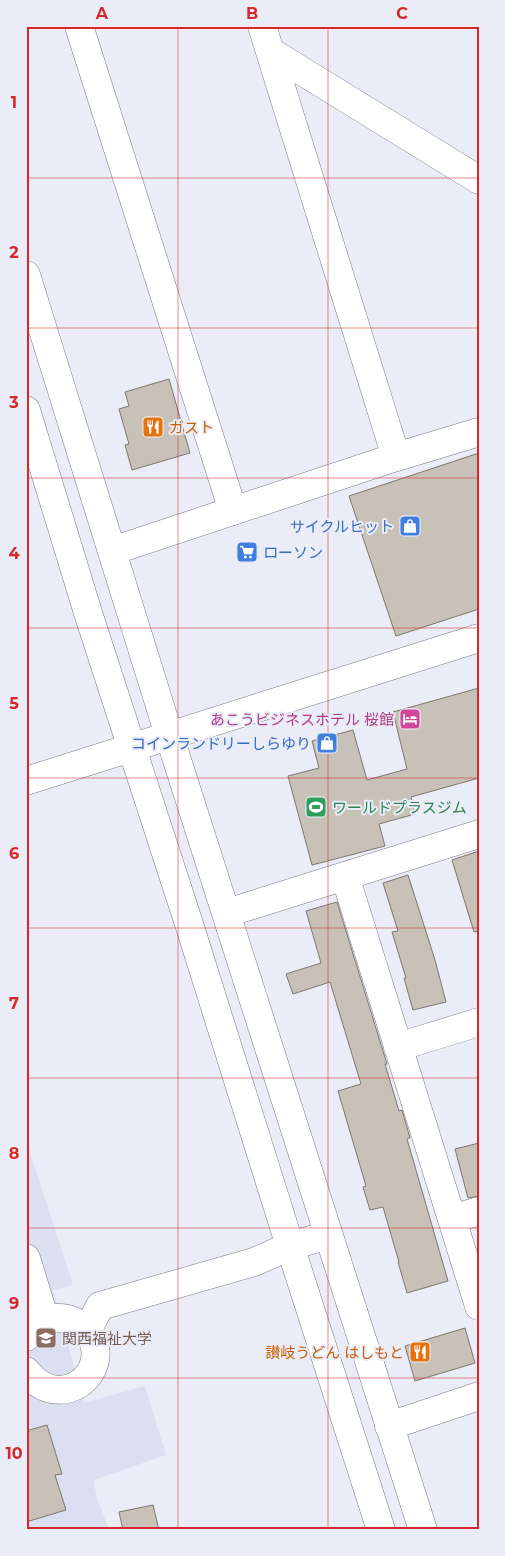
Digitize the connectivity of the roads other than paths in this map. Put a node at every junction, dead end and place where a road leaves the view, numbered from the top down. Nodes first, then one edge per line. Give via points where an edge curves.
1 (79, 26) edge
2 (262, 26) edge
3 (271, 52) junction
4 (479, 180) edge
5 (26, 275) edge
6 (26, 410) edge
7 (479, 432) edge
8 (396, 457) junction
9 (233, 511) junction
10 (112, 551) junction
11 (479, 638) edge
12 (169, 735) junction
13 (131, 748) junction
14 (26, 781) edge
15 (479, 834) edge
16 (345, 876) junction
17 (227, 913) junction
18 (479, 1022) edge
19 (398, 1047) junction
20 (479, 1211) edge
21 (452, 1219) junction
22 (328, 1235) junction
23 (290, 1246) junction
24 (26, 1258) edge
25 (479, 1306) edge
26 (36, 1329) edge
27 (87, 1331) junction
28 (26, 1371) edge
29 (479, 1396) edge
30 (389, 1426) junction
31 (381, 1530) edge
32 (423, 1530) edge

1 - 9 street
2 - 3 street
3 - 4 street
3 - 8 street
5 - 10 street
6 - 13 street
7 - 8 street
8 - 9 street
9 - 10 street
10 - 12 street
11 - 12 street
12 - 13 street
12 - 17 street
13 - 14 street
13 - 23 street
15 - 16 street
16 - 17 street
16 - 19 street
17 - 22 street
18 - 19 street
19 - 21 street
20 - 21 street
21 - 25 street
22 - 23 street
22 - 30 street
23 - 27 street via 254,1262 100,1306
23 - 31 street
24 - 26 street
26 - 27 street via 56,1317 68,1318
27 - 28 street via 93,1340 94,1364 80,1384 68,1389 44,1388
29 - 30 street
30 - 32 street

